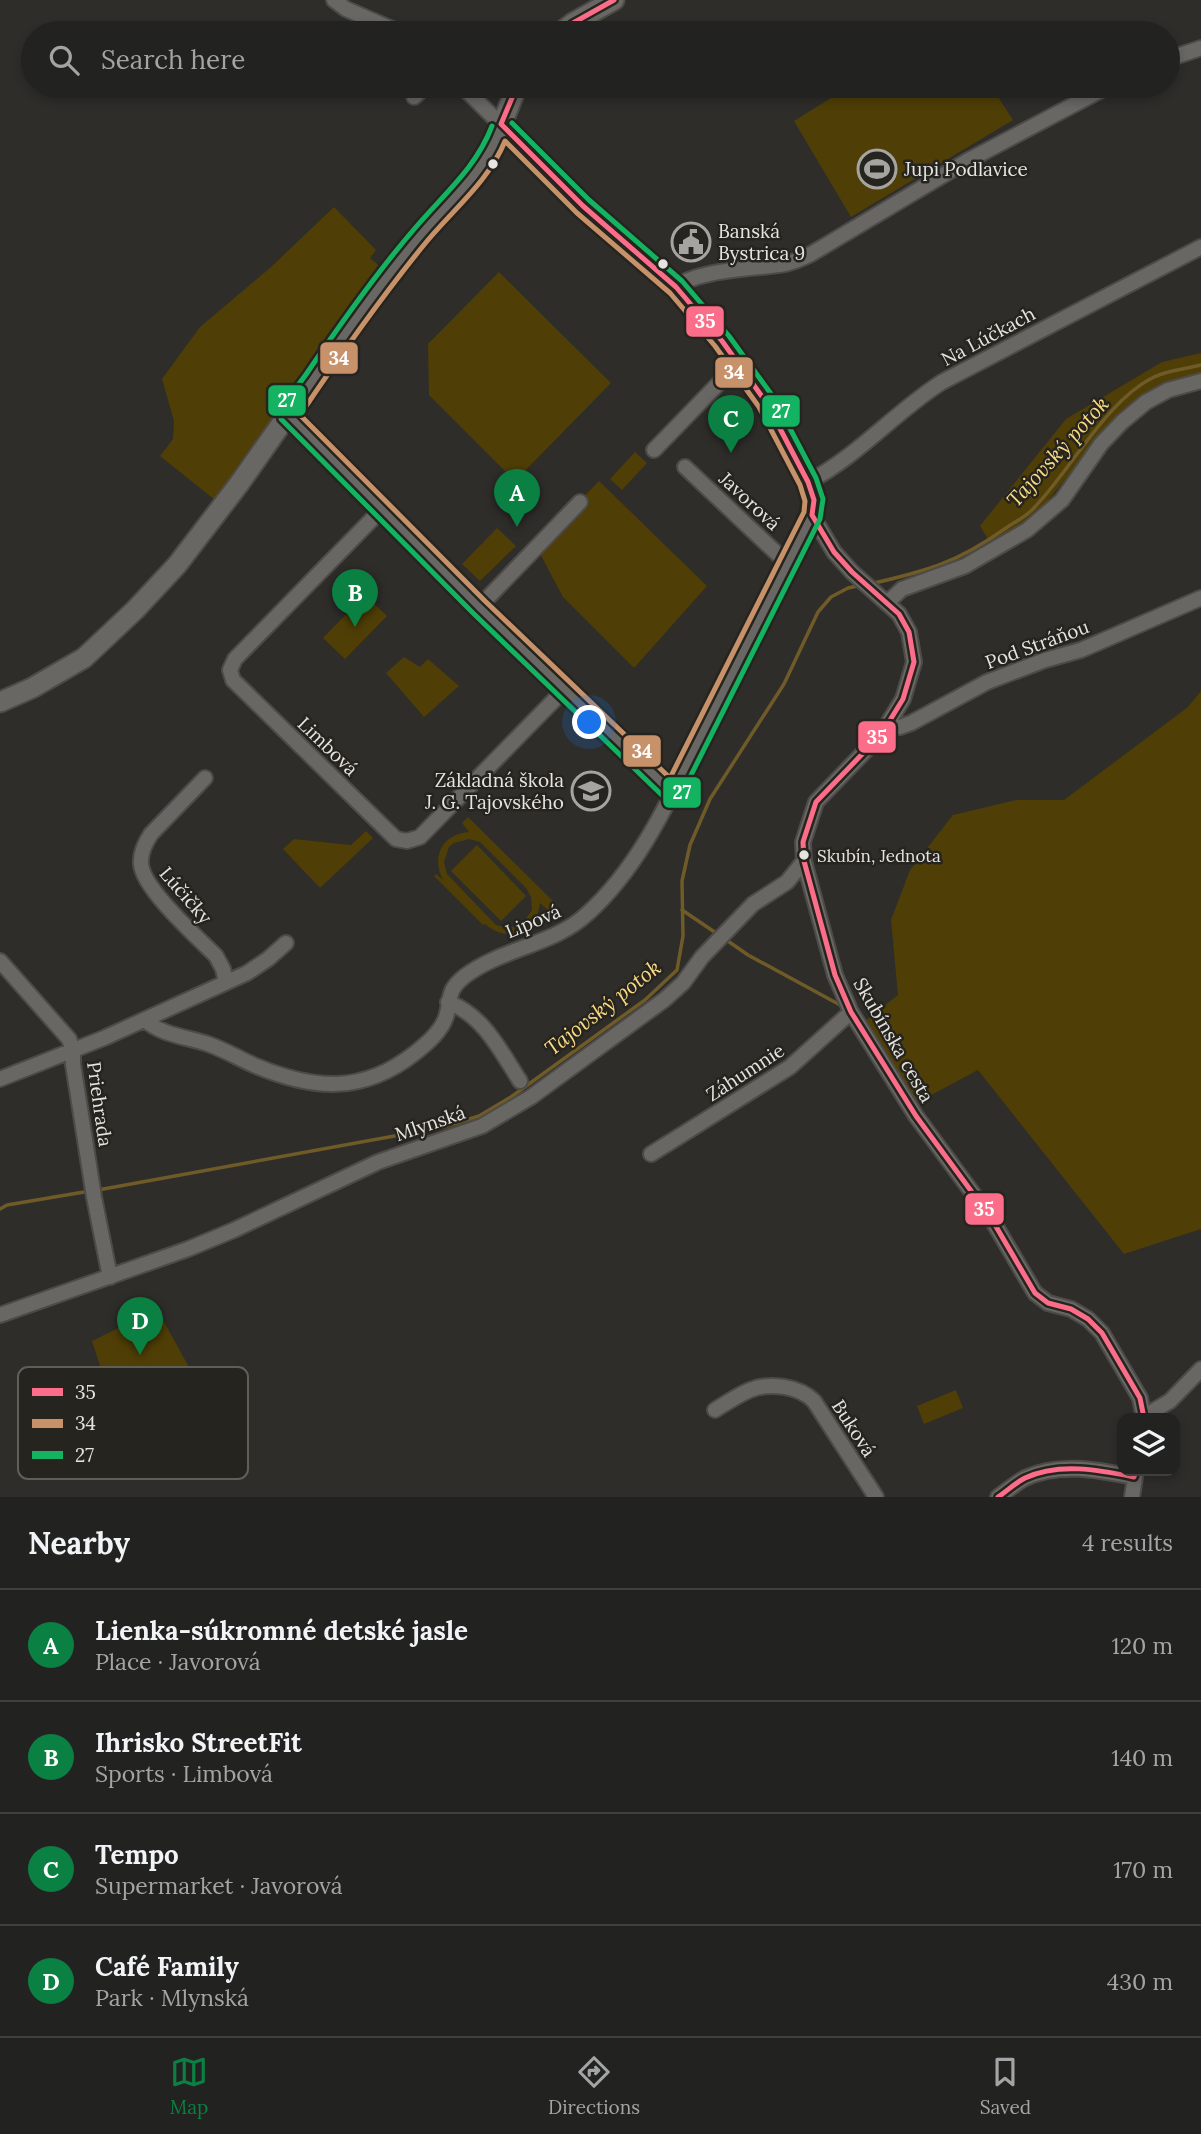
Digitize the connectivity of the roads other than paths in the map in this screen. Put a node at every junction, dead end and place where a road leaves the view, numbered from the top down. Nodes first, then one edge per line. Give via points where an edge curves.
1 (334, 0) edge
2 (614, 0) edge
3 (374, 21) edge
4 (577, 21) edge
5 (1201, 48) edge
6 (1180, 56) edge
7 (474, 98) edge
8 (512, 98) edge
9 (1087, 98) edge
10 (501, 124) junction
11 (1201, 247) edge
12 (676, 287) junction
13 (741, 366) junction
14 (1201, 381) edge
15 (289, 416) junction
16 (654, 450) dead end
17 (685, 467) dead end
18 (808, 482) junction
19 (580, 502) dead end
20 (382, 510) junction
21 (812, 515) junction
22 (787, 563) junction
23 (1201, 598) edge
24 (887, 603) junction
25 (479, 607) junction
26 (564, 690) junction
27 (0, 702) edge
28 (887, 725) junction
29 (205, 778) dead end
30 (672, 793) junction
31 (804, 861) junction
32 (286, 943) dead end
33 (0, 961) edge
34 (226, 982) junction
35 (447, 1002) junction
36 (851, 1012) junction
37 (145, 1020) junction
38 (73, 1050) junction
39 (0, 1079) edge
40 (520, 1081) dead end
41 (651, 1154) dead end
42 (110, 1277) junction
43 (0, 1315) edge
44 (1201, 1369) edge
45 (715, 1410) dead end
46 (1143, 1413) edge
47 (1150, 1413) edge
48 (1117, 1472) edge
49 (1135, 1476) edge
50 (876, 1497) edge
51 (998, 1497) edge
52 (1132, 1497) edge

1 - 3 street
2 - 4 main road
5 - 6 street
7 - 10 street
8 - 10 main road
9 - 12 street via 811,254 788,264 703,276
10 - 12 street via 583,206
10 - 15 main road via 484,162 360,312
11 - 18 street, Na Lúčkach via 942,382
12 - 13 street
13 - 16 street
13 - 18 street via 766,402
14 - 24 street via 1168,390 1122,422 1062,500 1027,530 965,566 902,589
15 - 20 street
15 - 27 main road via 177,565 111,635 61,673
17 - 22 street, Javorová
18 - 21 street via 814,500
19 - 25 street
20 - 25 street
20 - 26 street, Limbová via 235,659 230,670 233,680 396,839 408,841 420,837
21 - 22 street, Lipová
21 - 24 street, Skubínska cesta via 834,552
22 - 30 street, Lipová
23 - 28 street, Pod Stráňou via 1081,650 987,682 911,723
24 - 28 street, Skubínska cesta via 909,632 914,662 902,699
25 - 26 street
26 - 30 street
28 - 31 street, Skubínska cesta via 816,802 803,842
29 - 34 street, Lúčičky via 151,834 141,865 148,885 216,956
30 - 35 street, Lipová via 644,844 585,916 482,966 455,985
31 - 36 street, Skubínska cesta via 835,975
31 - 42 street, Mlynská via 787,882 753,904 664,1000 531,1097 482,1126 378,1162 234,1230
32 - 34 street via 256,967
33 - 38 street, Priehrada via 69,1039
34 - 37 street
35 - 37 street, Lipová via 439,1029 420,1048 382,1074 352,1084 283,1075 208,1044 164,1032
35 - 40 street via 481,1024
36 - 41 street, Záhumnie via 790,1067
36 - 46 street, Skubínska cesta via 916,1116 991,1218 1035,1293 1048,1303 1072,1309 1102,1333 1133,1385
37 - 38 street
38 - 39 street
38 - 42 street, Priehrada
42 - 43 street, Mlynská
44 - 47 street via 1170,1401
45 - 50 street, Buková via 759,1387 806,1393
48 - 51 street via 1090,1468 1040,1472
49 - 52 street

